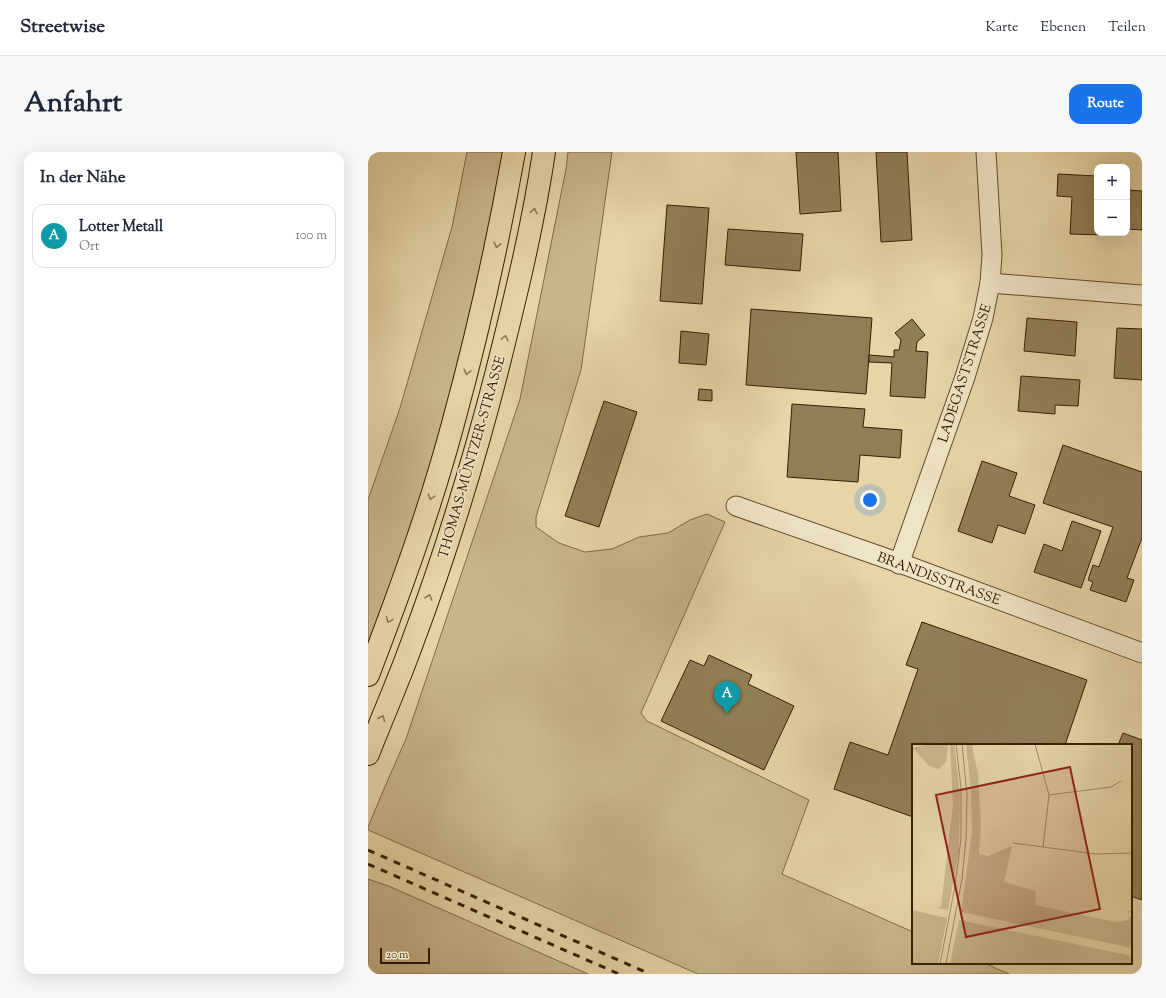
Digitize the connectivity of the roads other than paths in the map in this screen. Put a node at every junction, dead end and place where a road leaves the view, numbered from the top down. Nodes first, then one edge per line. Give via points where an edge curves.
1 (514, 152) edge
2 (544, 152) edge
3 (986, 152) edge
4 (990, 283) junction
5 (1142, 295) edge
6 (736, 506) dead end
7 (899, 564) junction
8 (1142, 653) edge
9 (368, 675) edge
10 (368, 754) edge

1 -> 9 main road, THOMAS-MÜNTZER-STRASSE via 502,220 454,421 422,526
10 -> 2 main road, THOMAS-MÜNTZER-STRASSE via 426,605 482,430 527,246
3 - 4 street, LADEGASTSTRASSE via 992,255
4 - 5 street
4 - 7 street, LADEGASTSTRASSE via 983,318 965,377
6 - 7 street, BRANDISSTRASSE
7 - 8 street, BRANDISSTRASSE

